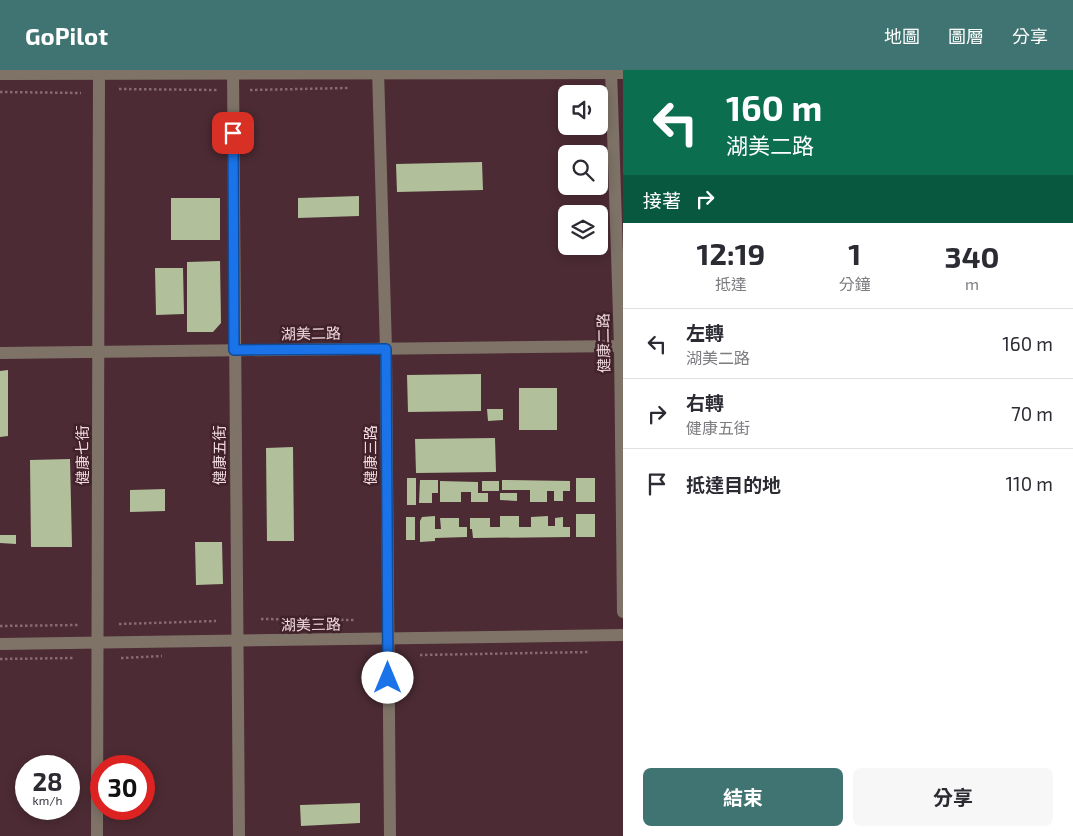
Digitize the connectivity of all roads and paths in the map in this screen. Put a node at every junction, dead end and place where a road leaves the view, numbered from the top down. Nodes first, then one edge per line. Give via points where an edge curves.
1 (99, 72) edge
2 (233, 72) edge
3 (378, 72) edge
4 (615, 72) edge
5 (0, 74) edge
6 (349, 88) dead end
7 (119, 89) dead end
8 (218, 90) dead end
9 (250, 90) dead end
10 (0, 92) edge
11 (81, 93) dead end
12 (621, 346) edge
13 (386, 349) junction
14 (234, 350) junction
15 (98, 352) junction
16 (0, 353) edge
17 (623, 612) edge
18 (261, 619) dead end
19 (356, 620) dead end
20 (216, 621) dead end
21 (119, 624) dead end
22 (78, 625) dead end
23 (0, 626) edge
24 (623, 635) edge
25 (388, 639) junction
26 (236, 641) junction
27 (99, 643) junction
28 (0, 644) edge
29 (590, 652) dead end
30 (420, 655) dead end
31 (75, 658) dead end
32 (0, 659) edge
33 (97, 836) edge
34 (239, 836) edge
35 (390, 836) edge

1 - 2 street
1 - 5 street
1 - 15 street, 健康七街
2 - 3 street
2 - 14 street, 健康五街
3 - 4 street
3 - 13 street, 健康三路
4 - 12 street, 健康二路
6 - 9 path
7 - 8 path
10 - 11 path
12 - 13 street, 湖美二路
12 - 17 street, 健康二路
13 - 14 street, 湖美二路
13 - 25 street, 健康三路
14 - 15 street, 湖美二路
14 - 26 street, 健康五街
15 - 16 street, 湖美二路
15 - 27 street, 健康七街
18 - 19 path
20 - 21 path
22 - 23 path
24 - 25 street, 湖美三路
25 - 26 street, 湖美三路
25 - 35 street, 健康三路
26 - 27 street, 湖美三路
26 - 34 street, 健康五街
27 - 28 street, 湖美三路
27 - 33 street, 健康七街
29 - 30 path
31 - 32 path

